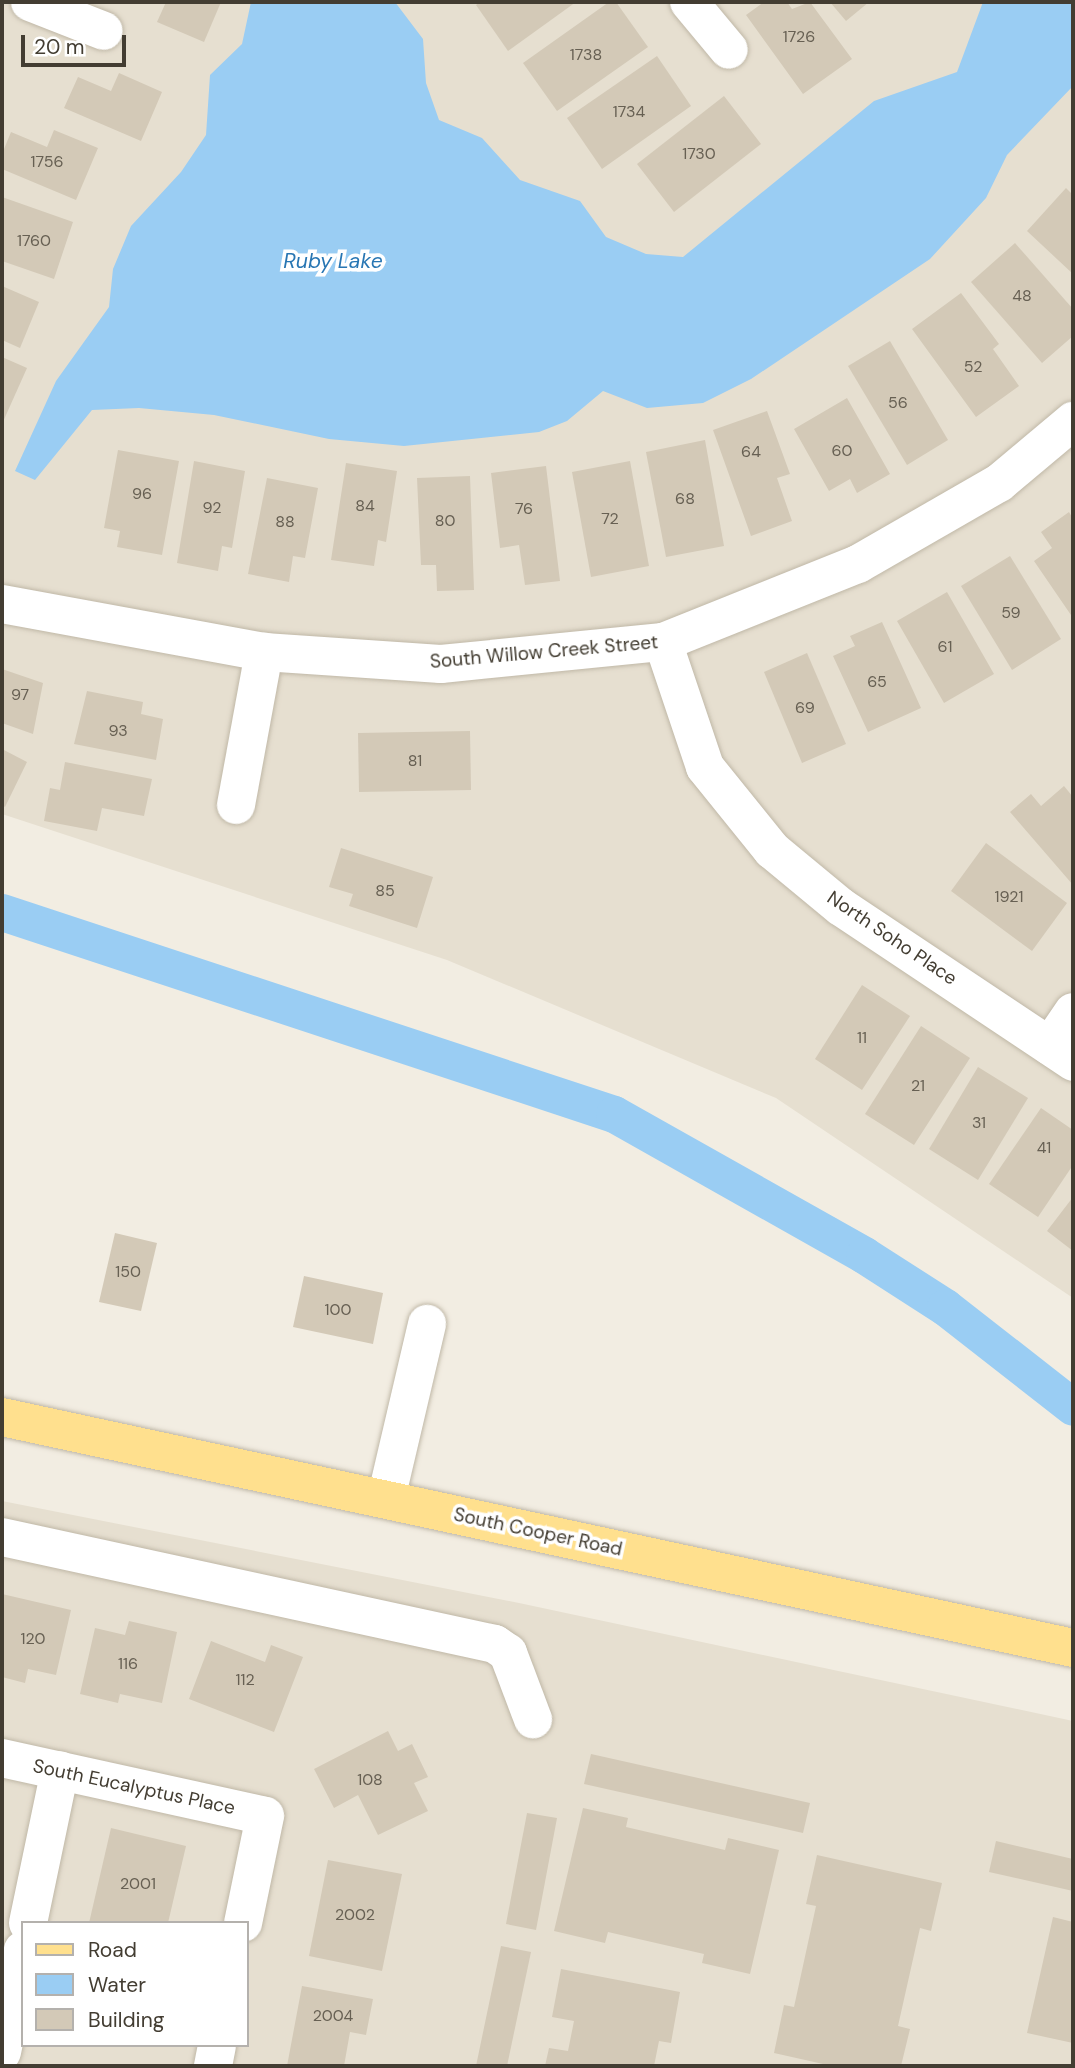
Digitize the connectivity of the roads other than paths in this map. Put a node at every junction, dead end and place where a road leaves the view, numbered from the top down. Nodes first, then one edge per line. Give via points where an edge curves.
1 (30, 2) edge
2 (689, 2) edge
3 (104, 31) dead end
4 (729, 50) dead end
5 (1073, 421) edge
6 (2, 604) edge
7 (663, 642) junction
8 (264, 652) junction
9 (236, 805) dead end
10 (1073, 1012) edge
11 (1062, 1054) edge
12 (427, 1324) dead end
13 (2, 1417) edge
14 (386, 1499) junction
15 (2, 1537) edge
16 (1073, 1648) edge
17 (533, 1719) dead end
18 (2, 1758) edge
19 (60, 1770) junction
20 (28, 1921) edge
21 (243, 1921) edge
22 (21, 1960) edge
23 (217, 2047) edge
24 (2, 2052) edge
25 (213, 2066) edge

1 - 3 street
2 - 4 street
5 - 7 street, South Willow Creek Street via 999,483 858,564
6 - 8 street, South Willow Creek Street
7 - 8 street, South Willow Creek Street via 441,664
7 - 11 street, North Soho Place via 705,767 772,850 841,907
8 - 9 street
10 - 11 street
12 - 14 street
13 - 14 main road, South Cooper Road
14 - 16 main road, South Cooper Road
15 - 17 street via 495,1644 508,1654
18 - 19 street, South Eucalyptus Place
19 - 20 street
19 - 21 street, South Eucalyptus Place via 265,1816
22 - 24 street
23 - 25 street

